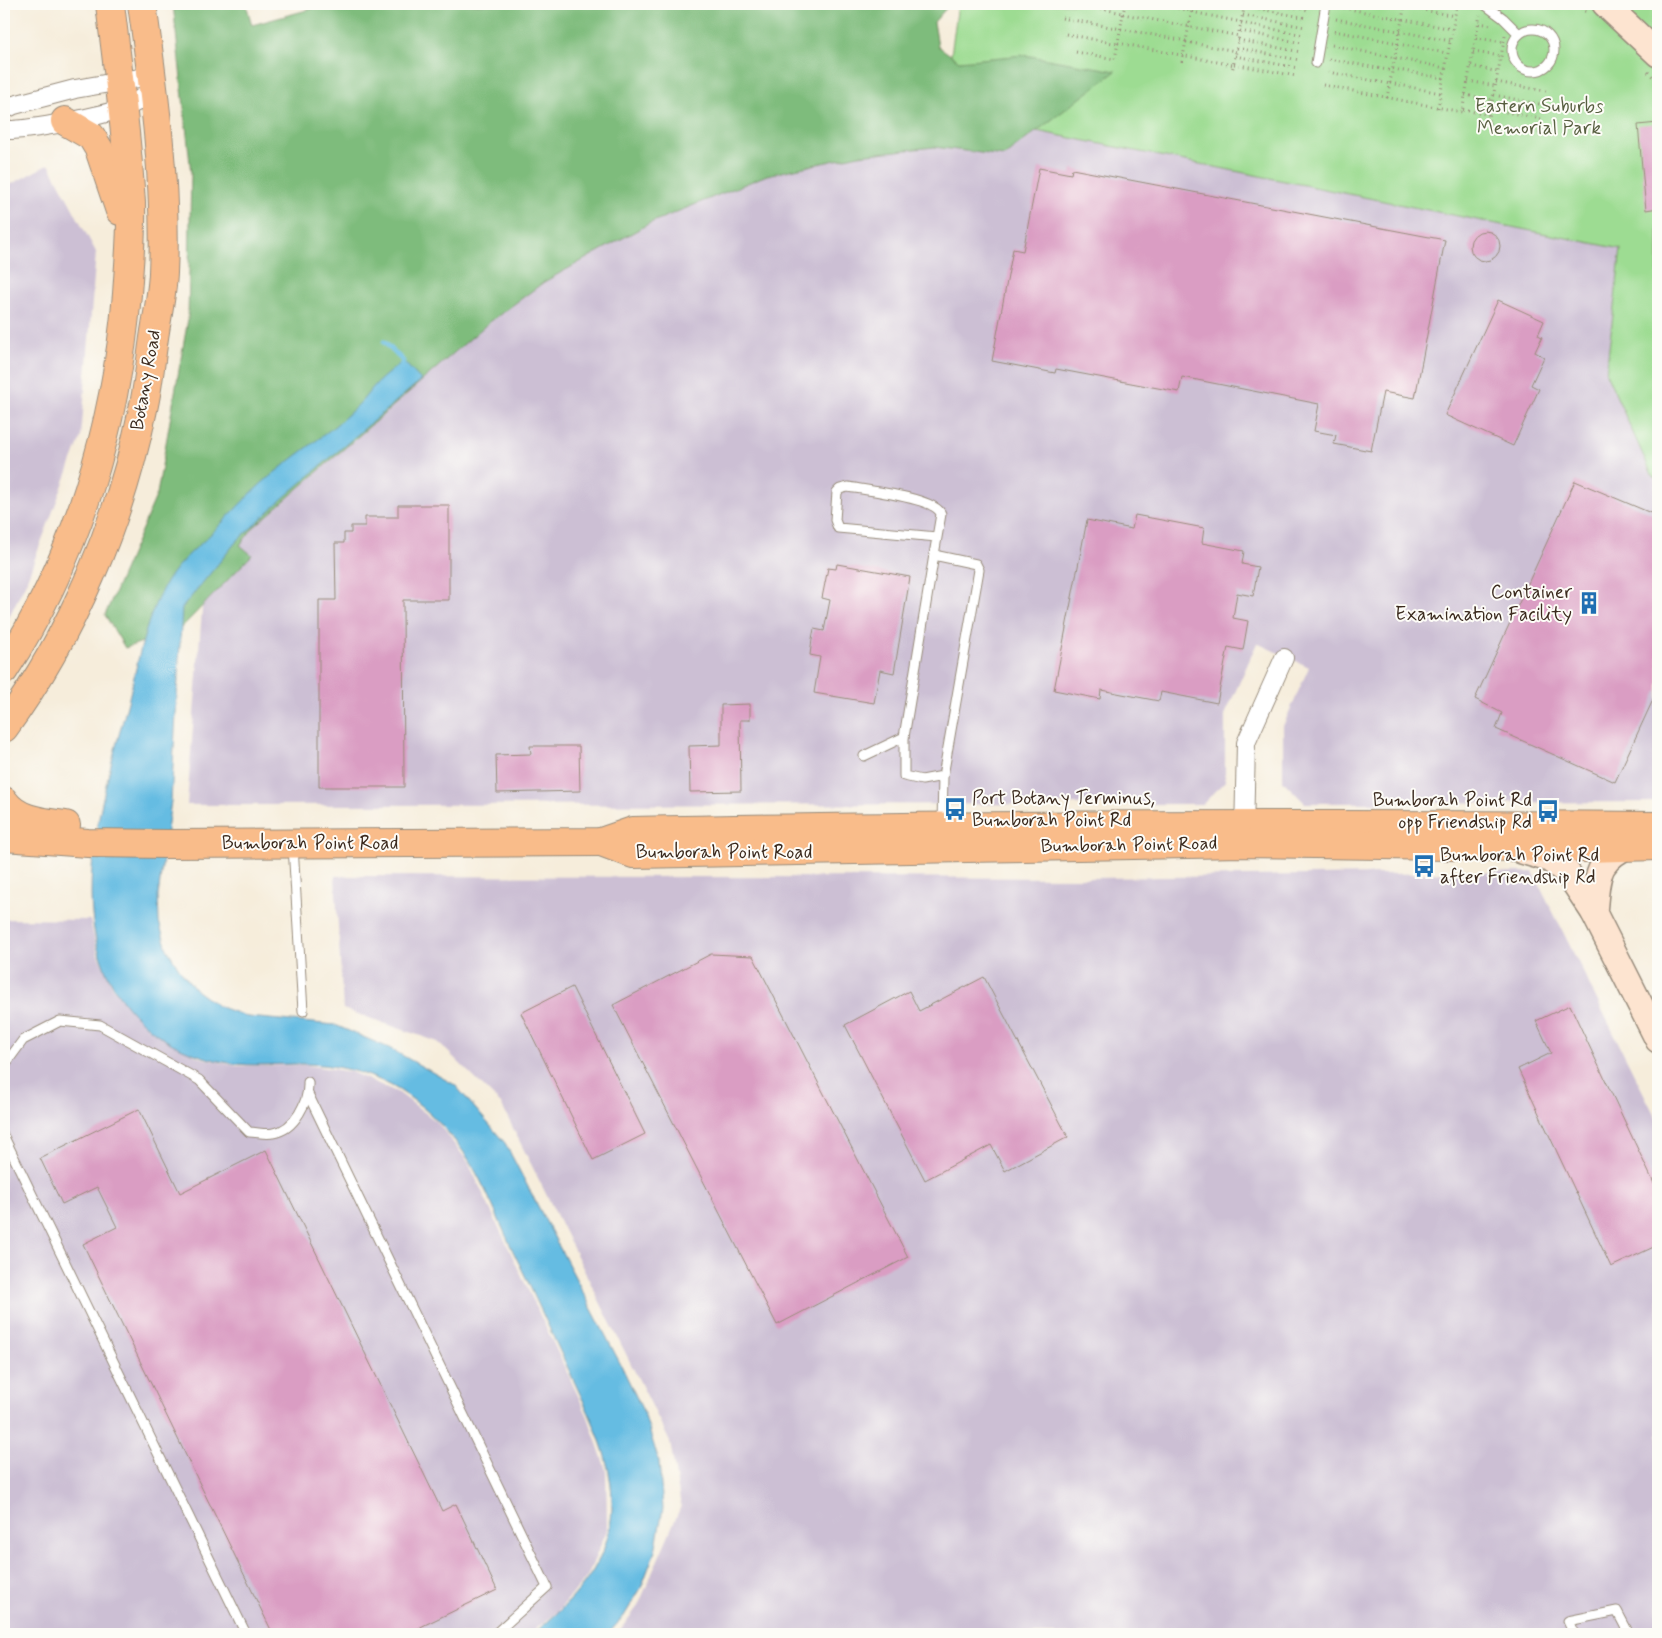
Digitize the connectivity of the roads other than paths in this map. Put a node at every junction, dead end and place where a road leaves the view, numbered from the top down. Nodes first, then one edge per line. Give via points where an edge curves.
1 (110, 4) edge
2 (142, 4) edge
3 (1326, 4) edge
4 (1605, 4) edge
5 (1482, 7) edge
6 (1519, 34) junction
7 (1658, 54) edge
8 (1316, 63) dead end
9 (152, 79) junction
10 (119, 80) junction
11 (122, 107) junction
12 (4, 110) edge
13 (66, 121) junction
14 (4, 130) edge
15 (130, 251) junction
16 (937, 537) junction
17 (934, 555) junction
18 (1284, 658) dead end
19 (4, 670) edge
20 (4, 728) edge
21 (904, 737) junction
22 (864, 756) dead end
23 (943, 776) junction
24 (4, 801) edge
25 (942, 825) junction
26 (1658, 826) edge
27 (1658, 830) edge
28 (1244, 833) junction
29 (91, 835) junction
30 (4, 837) edge
31 (868, 839) junction
32 (293, 843) junction
33 (1626, 846) junction
34 (1658, 846) edge
35 (1507, 847) junction
36 (1594, 913) junction
37 (303, 1012) dead end
38 (1658, 1040) edge
39 (4, 1066) edge
40 (308, 1082) dead end
41 (308, 1094) junction
42 (4, 1137) edge
43 (246, 1634) edge
44 (496, 1634) edge
45 (1574, 1634) edge
46 (1629, 1634) edge

1 - 10 main road, Botany Road
2 - 9 main road, Botany Road
3 - 8 lane
4 - 7 street
5 - 6 lane via 1504,18
6 - 6 lane via 1536,29 1550,38 1554,53 1546,66 1533,71 1516,63 1512,51
9 - 10 street
9 - 11 street via 150,91
9 - 20 main road, Botany Road via 161,183 163,274 144,408 122,494 79,600 53,650
10 - 11 main road, Botany Road
10 - 12 street
11 - 13 street
11 - 15 main road, Botany Road via 131,204
13 - 14 street
13 - 15 main road via 91,136 99,149 117,197
15 - 19 main road, Botany Road via 123,343 97,466 62,561 32,623
16 - 16 lane via 838,528 835,520 837,492 848,487 907,497 935,506 941,514
16 - 17 lane
17 - 21 lane
17 - 23 lane via 976,564 979,570
18 - 28 street via 1246,743
21 - 22 lane
21 - 23 lane via 904,776 922,780
23 - 25 lane
24 - 29 main road, Bumborah Point Road via 15,812 31,820
25 - 28 main road, Bumborah Point Road
25 - 31 main road, Bumborah Point Road
26 - 28 main road, Bumborah Point Road
27 - 33 street
28 - 31 main road, Bumborah Point Road
28 - 35 main road, Bumborah Point Road
29 - 30 main road, Bumborah Point Road
29 - 32 main road, Bumborah Point Road via 168,844
31 - 32 main road, Bumborah Point Road via 633,831 601,842
32 - 37 lane
33 - 34 main road, Bumborah Point Road
33 - 35 main road, Bumborah Point Road
33 - 36 street via 1611,855 1599,872
35 - 36 street via 1549,859 1567,872
36 - 38 street
39 - 41 lane via 23,1040 60,1022 100,1025 199,1080 249,1132 274,1134 290,1125
40 - 41 lane
41 - 44 lane via 547,1587
42 - 43 lane
45 - 46 lane via 1568,1621 1617,1610

